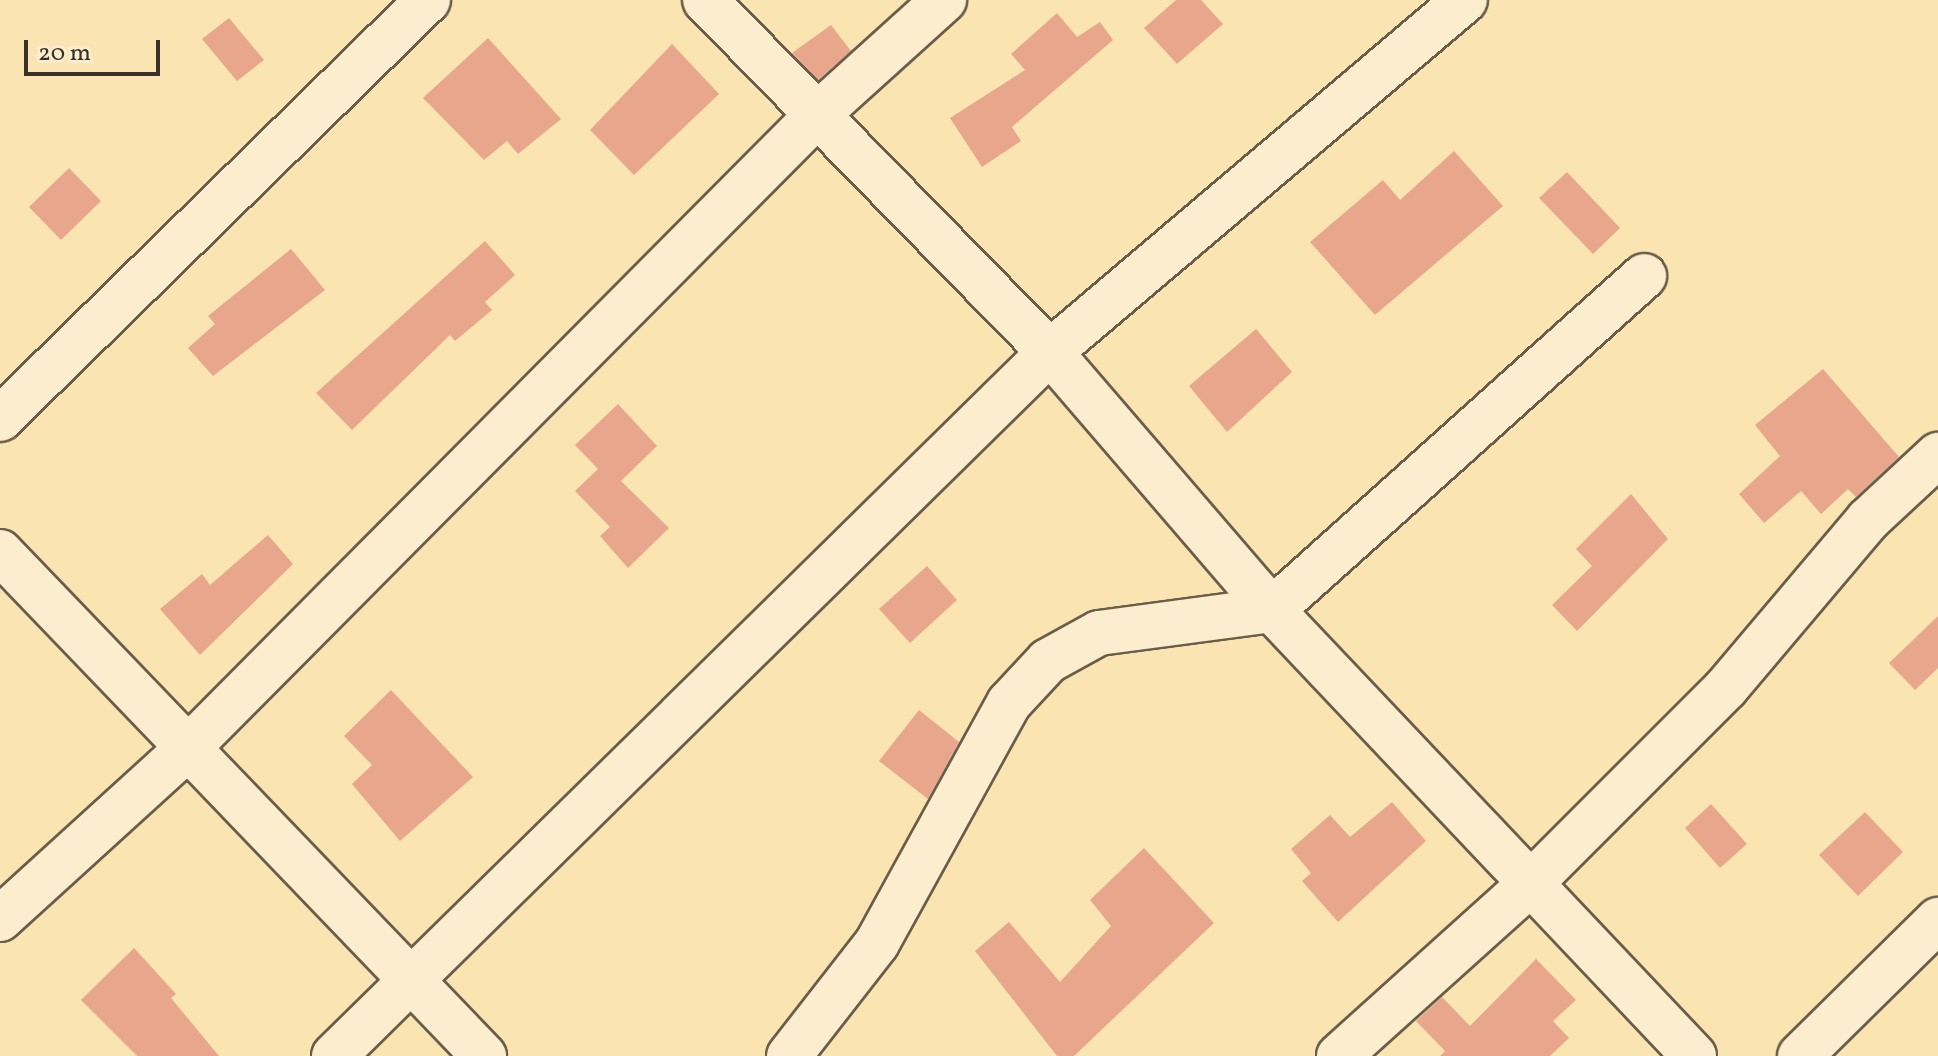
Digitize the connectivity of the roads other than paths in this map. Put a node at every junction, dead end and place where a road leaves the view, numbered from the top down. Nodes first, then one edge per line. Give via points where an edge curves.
1 (428, 0) edge
2 (705, 0) edge
3 (944, 0) edge
4 (1465, 0) edge
5 (818, 114) junction
6 (1644, 276) dead end
7 (1050, 352) junction
8 (0, 419) edge
9 (1938, 455) edge
10 (0, 552) edge
11 (1272, 610) junction
12 (186, 750) junction
13 (1528, 886) junction
14 (0, 919) edge
15 (1938, 920) edge
16 (412, 983) junction
17 (334, 1056) edge
18 (484, 1056) edge
19 (789, 1056) edge
20 (1339, 1056) edge
21 (1694, 1056) edge
22 (1800, 1056) edge

1 - 8 street
2 - 5 street
3 - 5 street
4 - 7 street
5 - 7 street
5 - 12 street
6 - 11 street
7 - 11 street
7 - 16 street
9 - 13 street via 1868,520 1726,688
10 - 12 street
11 - 13 street
11 - 19 street via 1099,633 1048,661 1009,703 877,943
12 - 14 street
12 - 16 street
13 - 20 street
13 - 21 street
15 - 22 street
16 - 17 street
16 - 18 street

